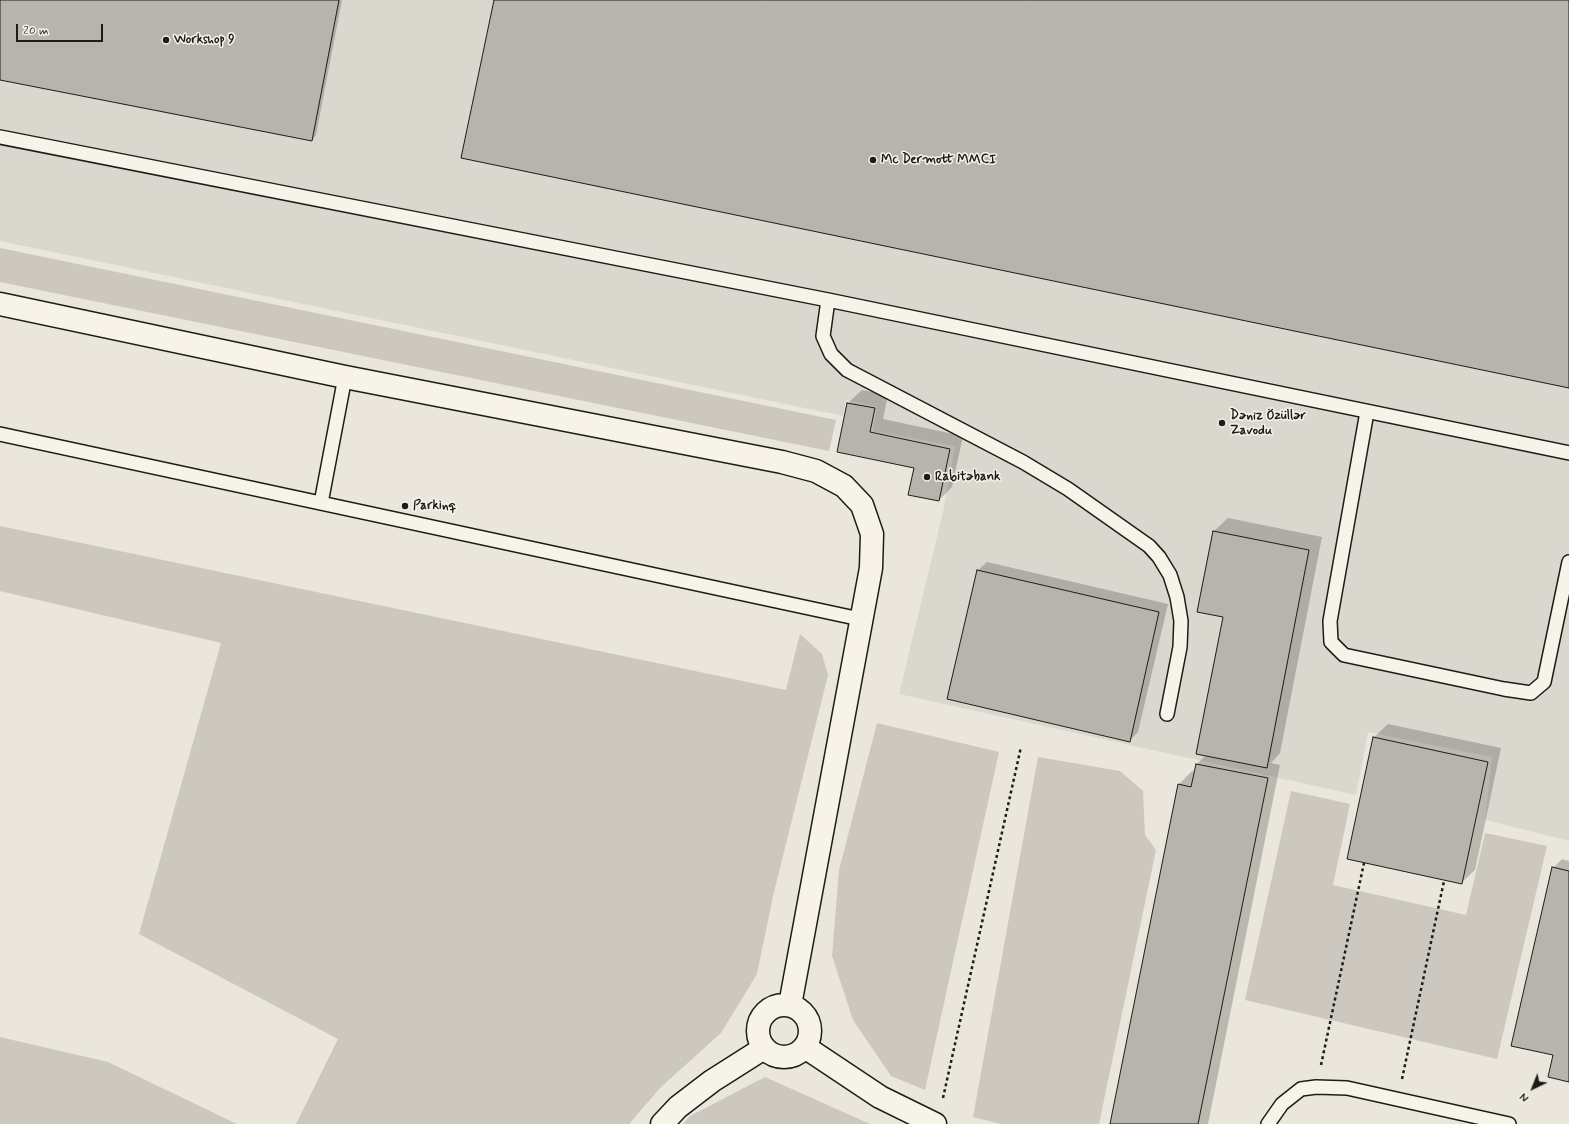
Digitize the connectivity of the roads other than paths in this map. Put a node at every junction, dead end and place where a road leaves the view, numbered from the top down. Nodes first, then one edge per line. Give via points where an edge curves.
1 (0, 137) edge
2 (828, 300) junction
3 (0, 304) edge
4 (345, 377) junction
5 (1367, 412) junction
6 (0, 434) edge
7 (1569, 453) edge
8 (321, 503) junction
9 (1569, 562) edge
10 (860, 619) junction
11 (1167, 714) dead end
12 (790, 1005) junction
13 (805, 1047) junction
14 (764, 1048) junction
15 (662, 1124) edge
16 (935, 1124) edge
17 (1268, 1124) edge
18 (1509, 1124) edge

1 - 2 lane
2 - 5 lane
2 - 11 lane via 823,336 832,354 847,370 1023,462 1149,546 1159,557 1170,575 1181,621 1180,647
3 - 4 street
4 - 8 lane
4 - 10 street via 782,462 816,471 844,486 862,505 872,534 871,568
5 - 7 lane
5 - 9 lane via 1330,621 1331,642 1344,654 1531,693 1544,682
6 - 8 lane
8 - 10 lane
10 - 12 street
12 - 13 street via 807,1017 810,1037
12 - 14 street via 778,1005 761,1017 758,1038
13 - 14 street via 796,1054 785,1057 773,1055
13 - 16 street via 880,1097
14 - 15 street via 712,1081 678,1107
17 - 18 lane via 1282,1104 1301,1089 1316,1087 1347,1088

